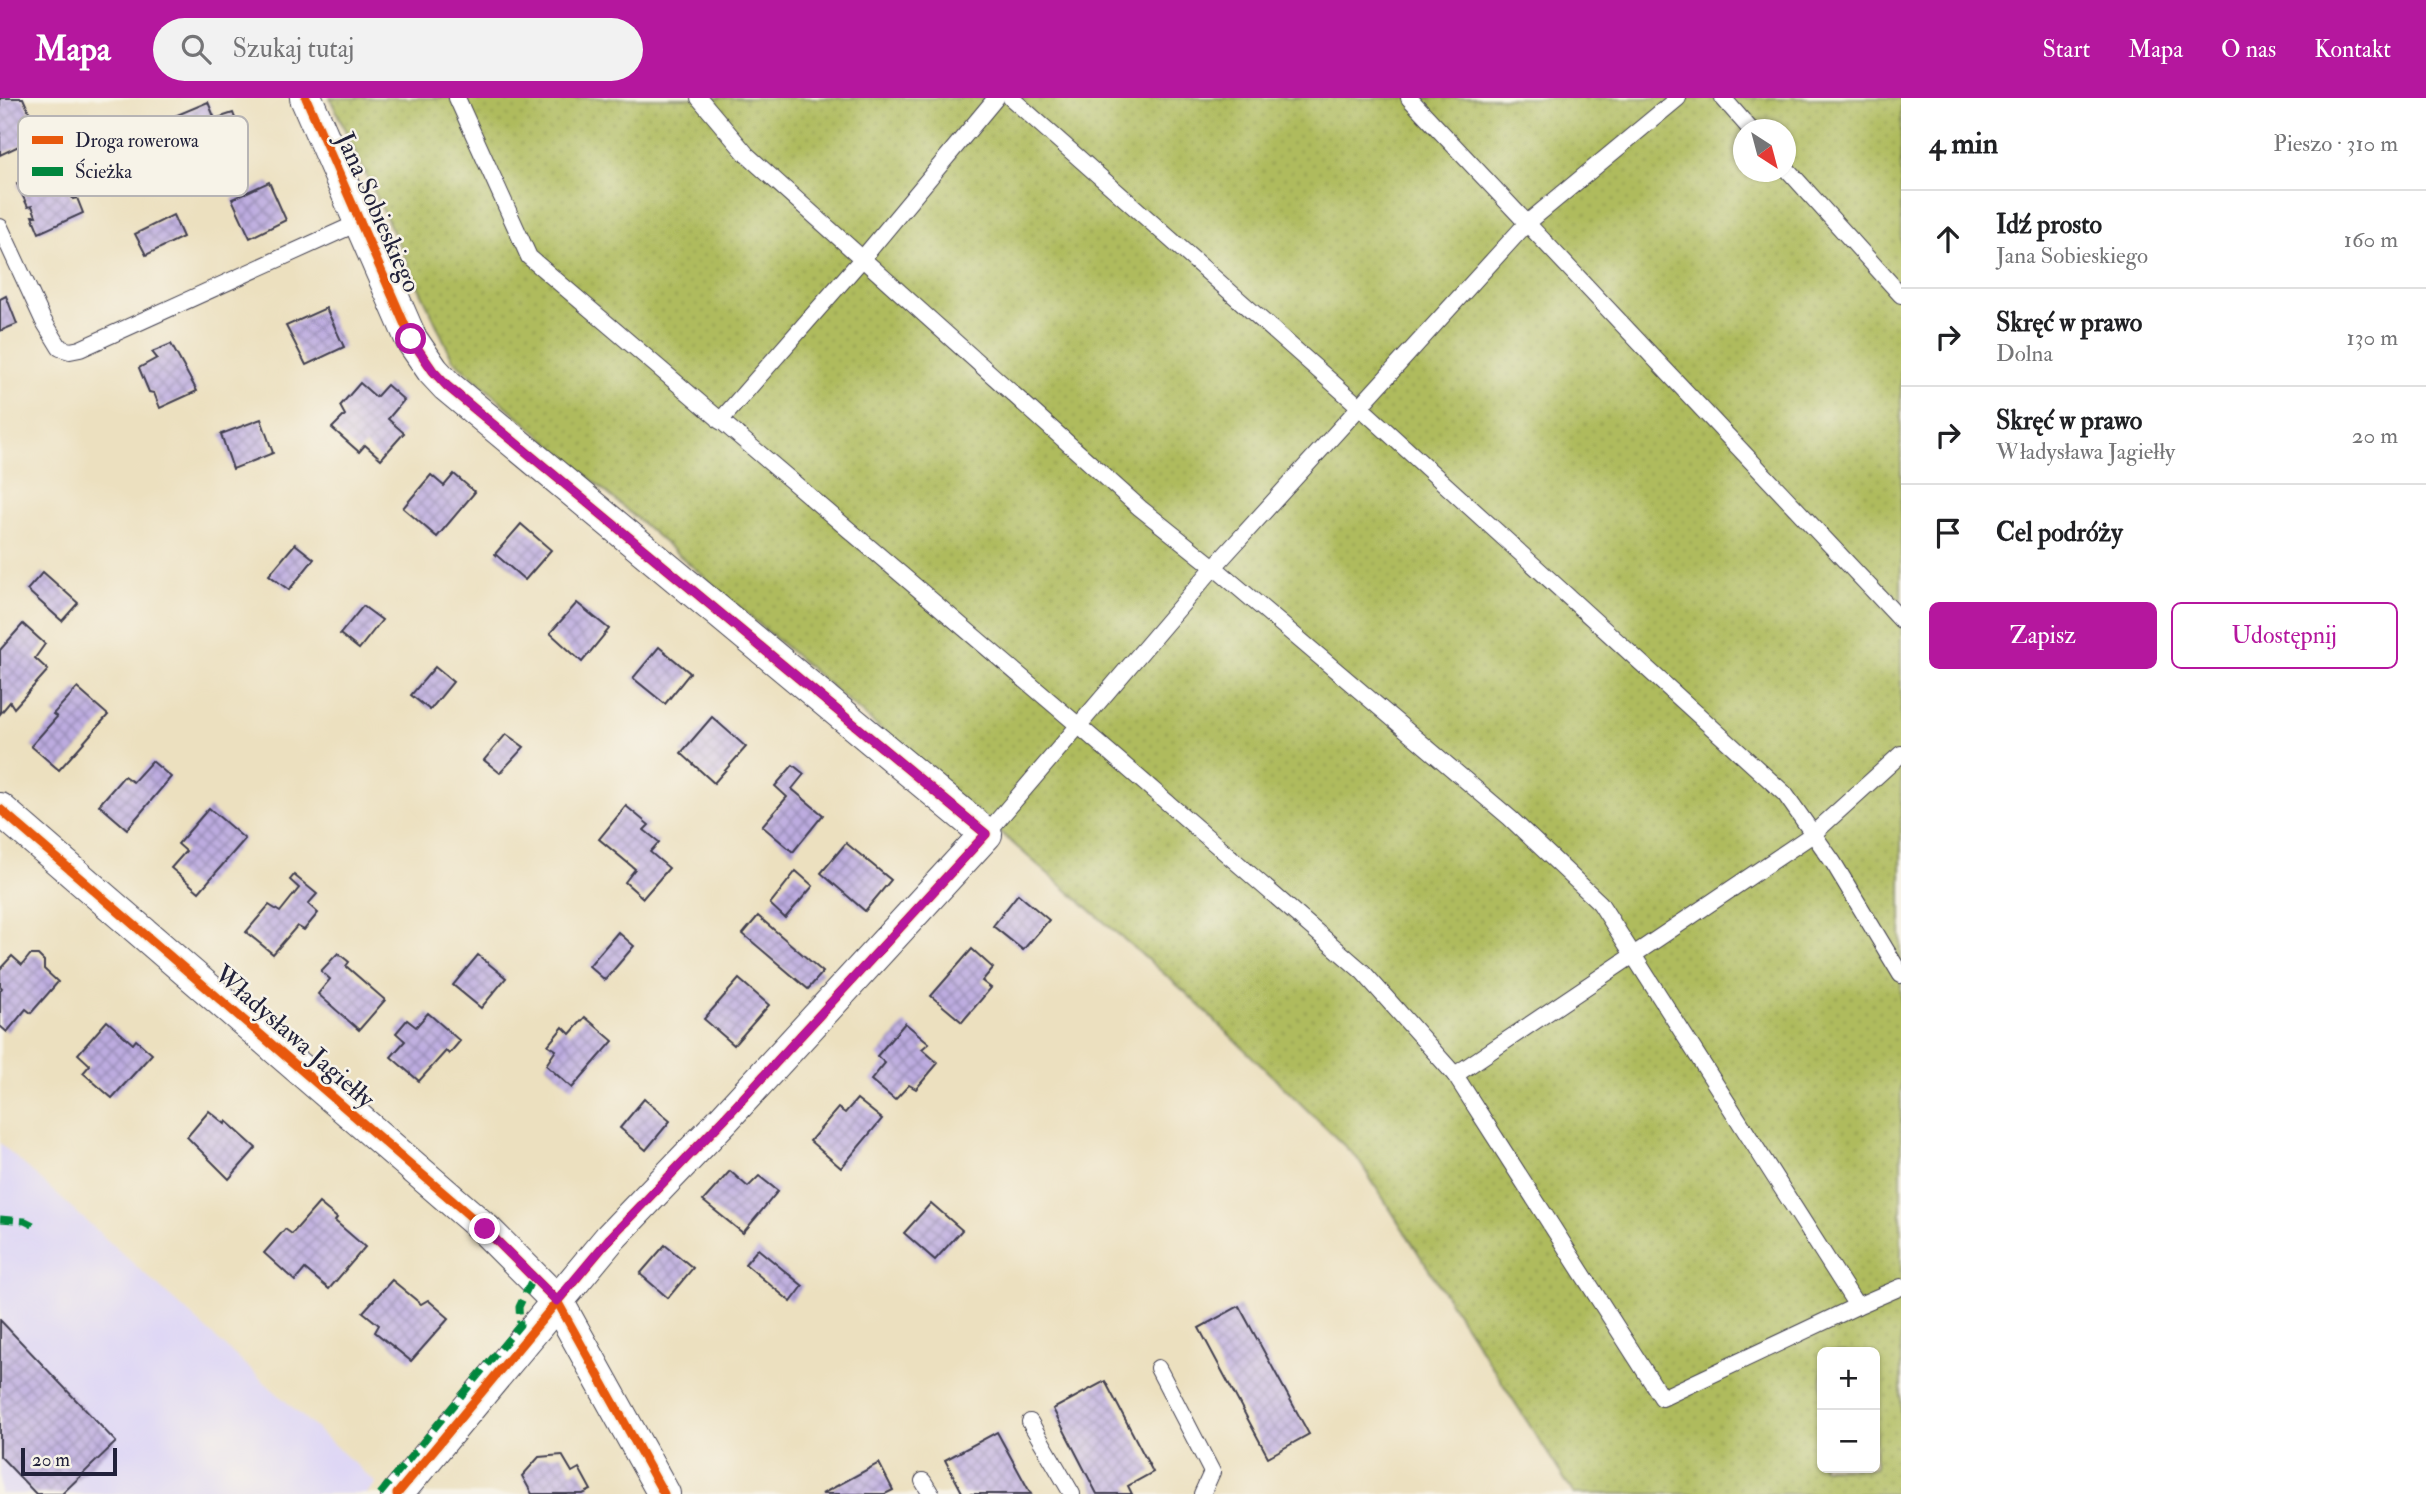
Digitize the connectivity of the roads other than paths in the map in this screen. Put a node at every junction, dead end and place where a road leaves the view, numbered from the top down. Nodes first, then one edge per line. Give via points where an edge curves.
1 (306, 98) edge
2 (457, 98) edge
3 (699, 98) edge
4 (996, 98) edge
5 (1011, 98) edge
6 (1409, 98) edge
7 (1678, 98) edge
8 (1723, 98) edge
9 (1741, 119) edge
10 (1796, 178) edge
11 (360, 222) junction
12 (1526, 224) junction
13 (0, 227) edge
14 (862, 259) junction
15 (1901, 295) edge
16 (1360, 407) junction
17 (720, 421) junction
18 (1214, 567) junction
19 (1901, 620) edge
20 (1079, 726) junction
21 (1901, 754) edge
22 (0, 808) edge
23 (986, 834) junction
24 (1813, 834) junction
25 (1634, 956) junction
26 (1901, 975) edge
27 (1455, 1075) junction
28 (1901, 1287) edge
29 (557, 1301) junction
30 (1857, 1306) junction
31 (1158, 1368) dead end
32 (1030, 1422) dead end
33 (397, 1494) edge
34 (664, 1494) edge
35 (1072, 1494) edge
36 (1202, 1494) edge

1 - 11 street, Jana Sobieskiego
2 - 17 lane via 529,257
3 - 14 lane via 747,155
4 - 14 lane
5 - 16 lane
6 - 12 lane
7 - 12 lane
8 - 9 lane
10 - 15 lane
11 - 13 lane via 70,351 60,348 43,320
11 - 23 street, Jana Sobieskiego via 411,339 447,386
12 - 16 lane
12 - 19 lane
14 - 17 lane
14 - 18 lane via 1140,508
16 - 18 lane
16 - 24 lane via 1785,794
17 - 20 lane
18 - 20 lane
18 - 25 lane via 1510,818 1600,903
20 - 23 lane
20 - 27 lane via 1363,972
21 - 24 lane
22 - 29 street, Władysława Jagiełły via 485,1229
23 - 29 street via 610,1238
24 - 25 lane
24 - 26 lane
25 - 27 lane
25 - 30 lane
27 - 30 lane via 1662,1398
28 - 30 lane
29 - 33 street
29 - 34 street, Władysława Jagiełły
31 - 36 lane via 1212,1472
32 - 35 lane

